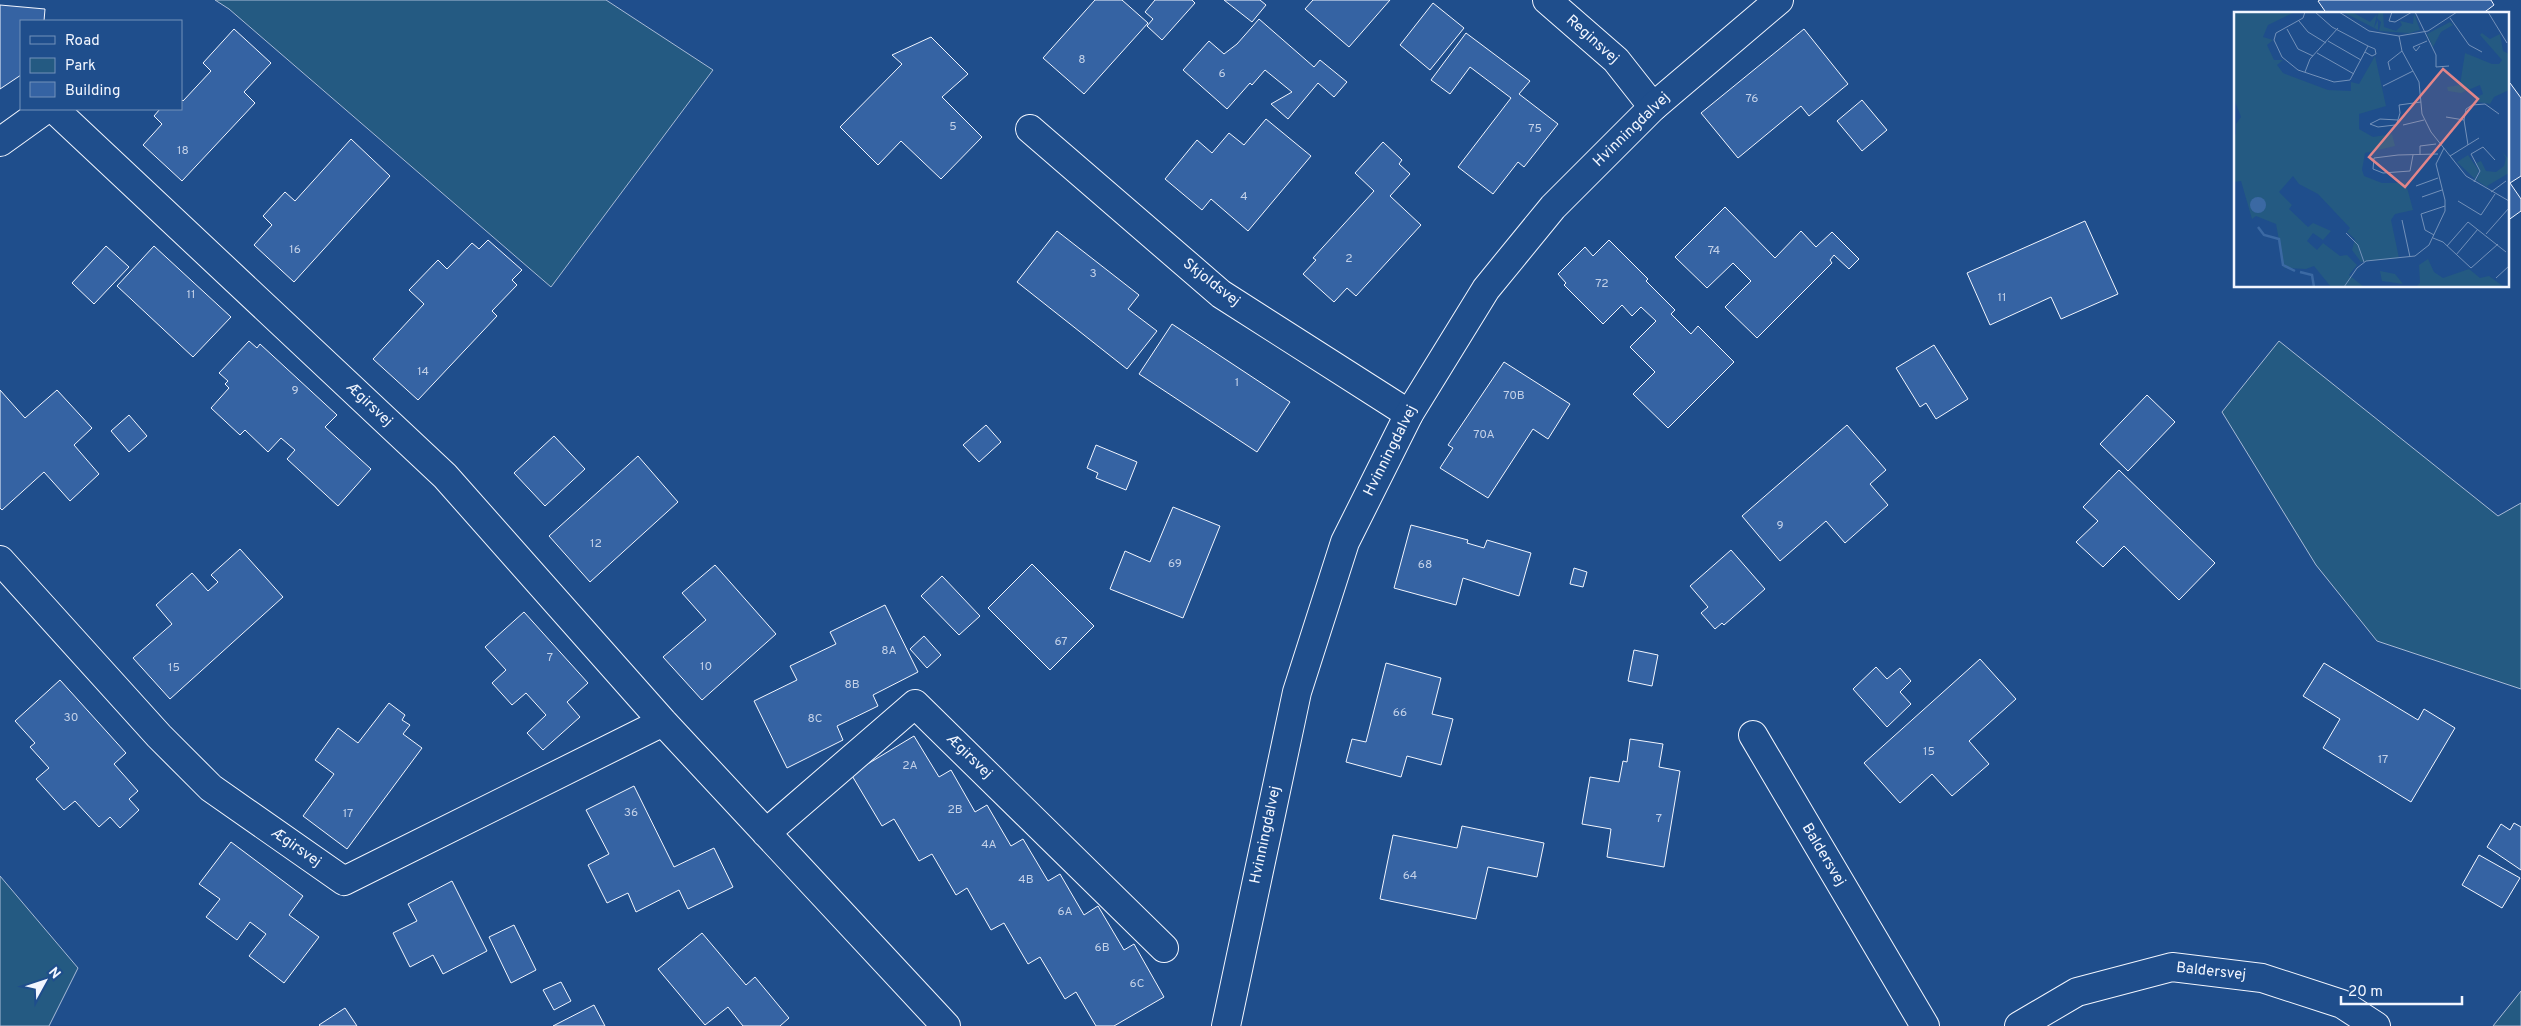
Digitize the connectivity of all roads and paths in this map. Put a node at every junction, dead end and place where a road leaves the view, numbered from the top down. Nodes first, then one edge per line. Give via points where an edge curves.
1 (1547, 0) edge
2 (1779, 0) edge
3 (1653, 107) junction
4 (45, 110) edge
5 (55, 110) edge
6 (1030, 128) dead end
7 (0, 142) edge
8 (1409, 414) junction
9 (0, 560) edge
10 (663, 722) junction
11 (1753, 735) dead end
12 (766, 833) junction
13 (1164, 948) dead end
14 (946, 1026) edge
15 (1226, 1026) edge
16 (1925, 1026) edge
17 (2019, 1026) edge
18 (2376, 1026) edge

1 - 3 street, Reginsvej via 1616,60
2 - 3 street, Hvinningdalvej
3 - 8 street, Hvinningdalvej via 1553,207 1486,289
4 - 7 street
5 - 10 street, Ægirsvej via 445,476
6 - 8 street, Skjoldsvej via 1221,294
8 - 15 street, Hvinningdalvej via 1345,542 1296,692
9 - 10 street, Ægirsvej via 159,736 211,788 344,882
10 - 12 street, Ægirsvej
11 - 16 street, Baldersvej
12 - 13 street, Ægirsvej via 915,704
12 - 14 street, Ægirsvej
17 - 18 street, Baldersvej via 2077,992 2172,967 2262,978 2342,1004

